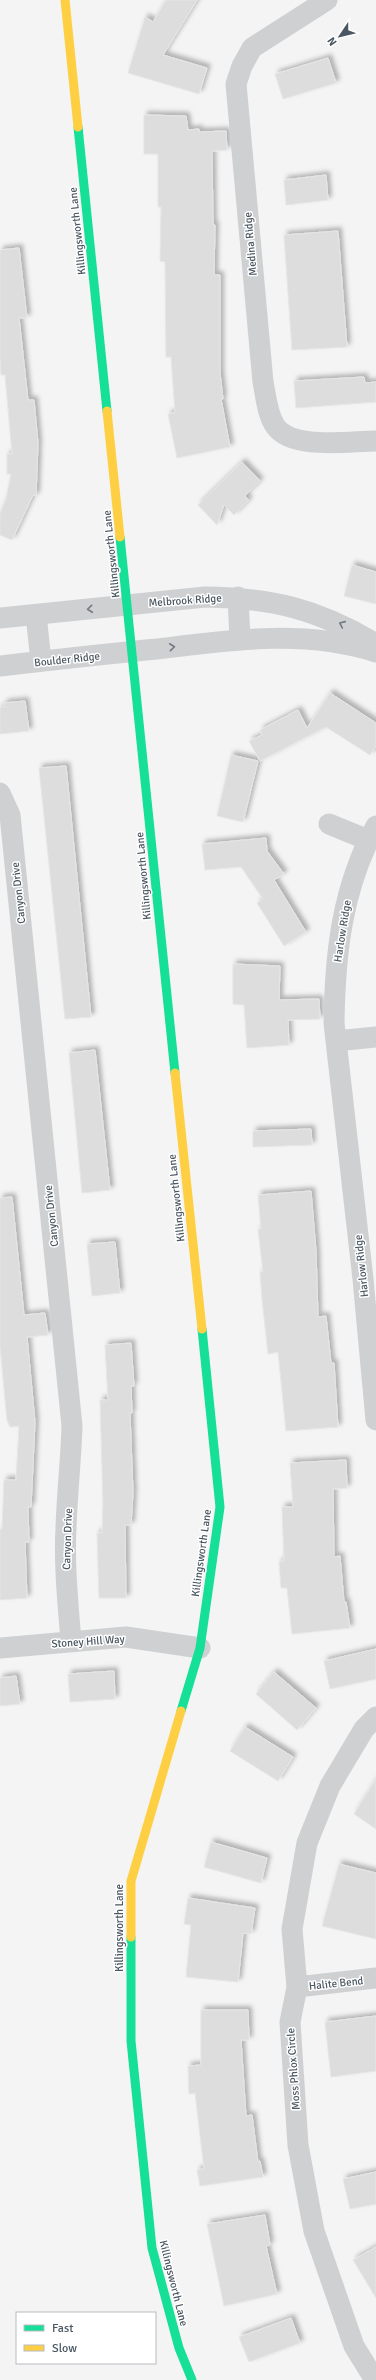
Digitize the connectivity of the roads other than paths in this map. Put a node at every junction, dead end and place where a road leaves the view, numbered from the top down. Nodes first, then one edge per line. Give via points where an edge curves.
1 (65, 0) edge
2 (327, 0) edge
3 (376, 441) edge
4 (238, 597) junction
5 (129, 605) junction
6 (36, 614) junction
7 (0, 618) edge
8 (240, 639) junction
9 (376, 644) edge
10 (134, 651) junction
11 (376, 652) edge
12 (41, 661) junction
13 (0, 666) edge
14 (0, 793) edge
15 (328, 824) dead end
16 (372, 833) edge
17 (376, 1037) edge
18 (336, 1041) junction
19 (370, 1278) edge
20 (376, 1420) edge
21 (71, 1641) junction
22 (0, 1648) edge
23 (200, 1648) junction
24 (376, 1717) edge
25 (376, 1978) edge
26 (296, 1987) junction
27 (192, 2380) edge
28 (375, 2380) edge

1 - 5 street, Killingsworth Lane
2 - 3 street, Medina Ridge via 252,48 236,84 263,382 273,421 285,436 303,442
4 - 5 street, Melbrook Ridge via 205,597
4 - 8 street
9 -> 4 street, Melbrook Ridge via 347,626 316,613 272,601
5 -> 6 street
5 - 10 street, Killingsworth Lane
6 - 7 street
6 - 12 street
10 -> 8 street
8 - 11 street via 295,638 327,641
10 - 12 street, Boulder Ridge
10 - 23 street, Killingsworth Lane via 220,1507
12 - 13 street, Boulder Ridge
14 - 21 street, Canyon Drive via 10,815 71,1419 66,1578
15 - 16 street
16 - 18 street, Harlow Ridge via 348,893 340,936 335,980
17 - 18 street
18 - 19 street, Harlow Ridge via 350,1159
19 - 20 street, Harlow Ridge
21 - 22 street, Stoney Hill Way
21 - 23 street, Stoney Hill Way via 126,1638
23 - 27 street, Killingsworth Lane via 131,1881 131,2041 152,2248 179,2348
24 - 26 street, Moss Phlox Circle via 364,1729 330,1786 307,1843 292,1928
25 - 26 street, Halite Bend
26 - 28 street, Moss Phlox Circle via 290,2022 298,2138 314,2231 354,2346

